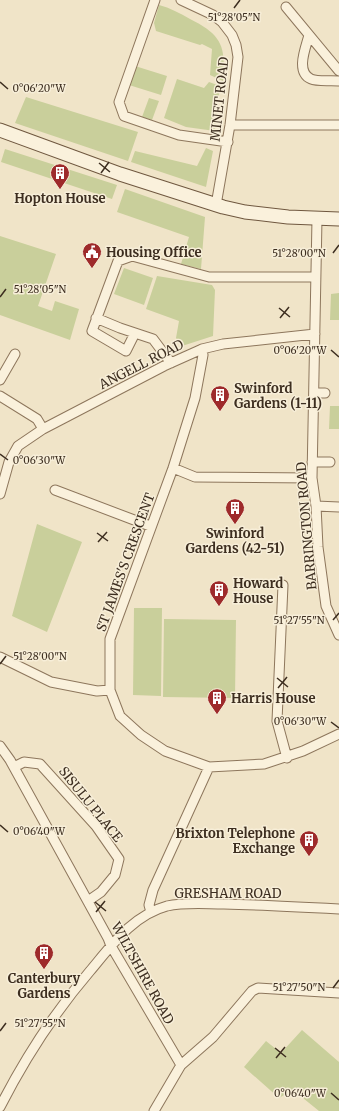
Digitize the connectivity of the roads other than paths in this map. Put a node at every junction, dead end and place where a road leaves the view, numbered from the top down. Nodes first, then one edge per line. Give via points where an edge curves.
1 (155, 0) edge
2 (181, 0) edge
3 (286, 7) dead end
4 (309, 35) junction
5 (339, 71) edge
6 (339, 81) edge
7 (230, 125) junction
8 (339, 125) edge
9 (0, 130) edge
10 (228, 142) junction
11 (216, 205) junction
12 (317, 219) junction
13 (339, 219) edge
14 (315, 277) junction
15 (96, 318) junction
16 (135, 333) junction
17 (315, 334) junction
18 (202, 349) junction
19 (15, 354) dead end
20 (171, 363) junction
21 (0, 380) edge
22 (314, 393) junction
23 (325, 393) dead end
24 (0, 396) edge
25 (43, 429) junction
26 (0, 458) edge
27 (9, 462) junction
28 (312, 462) junction
29 (330, 462) dead end
30 (173, 468) junction
31 (312, 478) junction
32 (55, 490) dead end
33 (0, 494) edge
34 (316, 506) junction
35 (339, 507) edge
36 (150, 526) junction
37 (283, 585) dead end
38 (339, 633) edge
39 (0, 657) edge
40 (110, 690) junction
41 (339, 734) edge
42 (0, 746) edge
43 (287, 758) junction
44 (14, 767) junction
45 (209, 767) junction
46 (88, 901) junction
47 (339, 909) edge
48 (151, 912) junction
49 (110, 946) junction
50 (339, 993) edge
51 (181, 1065) junction
52 (0, 1107) edge
53 (154, 1111) edge

1 - 10 street via 118,102 124,116 183,136
2 - 7 street, MINET ROAD via 213,15 232,35 238,57
3 - 4 street
4 - 5 street
4 - 6 street via 303,60 303,71 306,76 312,79
7 - 8 street
7 - 10 street, MINET ROAD
9 - 11 street via 120,174
10 - 11 street, MINET ROAD
11 - 12 street via 245,212
12 - 13 street
12 - 14 street, BARRINGTON ROAD
14 - 15 street via 209,277 132,256 118,261
14 - 17 street, BARRINGTON ROAD
15 - 16 street
15 - 16 street via 92,331 126,351
16 - 20 street via 153,339
17 - 18 street, ANGELL ROAD via 223,344
17 - 22 street, BARRINGTON ROAD
18 - 20 street, ANGELL ROAD
18 - 30 street, ST JAMES'S CRESCENT via 194,398
19 - 21 street
20 - 25 street, ANGELL ROAD
22 - 23 street
22 - 28 street, BARRINGTON ROAD
24 - 25 street via 37,420
25 - 27 street, ANGELL ROAD via 18,446
26 - 27 street
27 - 33 street, ANGELL ROAD
28 - 29 street
28 - 31 street, BARRINGTON ROAD
30 - 31 street via 195,477
30 - 36 street, ST JAMES'S CRESCENT
31 - 34 street, BARRINGTON ROAD
32 - 36 street
34 - 35 street
34 - 38 street, BARRINGTON ROAD via 318,547 326,606
36 - 40 street, ST JAMES'S CRESCENT via 110,639
37 - 43 street via 277,721
39 - 40 street via 51,682 97,691
40 - 45 street, ST JAMES'S CRESCENT via 120,716 141,735 165,751
41 - 43 street, ST JAMES'S CRESCENT
42 - 44 street, WILTSHIRE ROAD
43 - 45 street, ST JAMES'S CRESCENT via 264,764
44 - 46 street, WILTSHIRE ROAD
44 - 46 street, SISULU PLACE via 24,762 40,764 96,826 119,859 116,875 101,892
45 - 48 street via 153,890 149,905
46 - 49 street, WILTSHIRE ROAD
47 - 48 street, GRESHAM ROAD via 190,904
48 - 49 street, GRESHAM ROAD via 135,922
49 - 51 street, WILTSHIRE ROAD
49 - 52 street, GRESHAM ROAD via 47,1025
50 - 51 street via 258,988 252,991 213,1037
51 - 53 street

